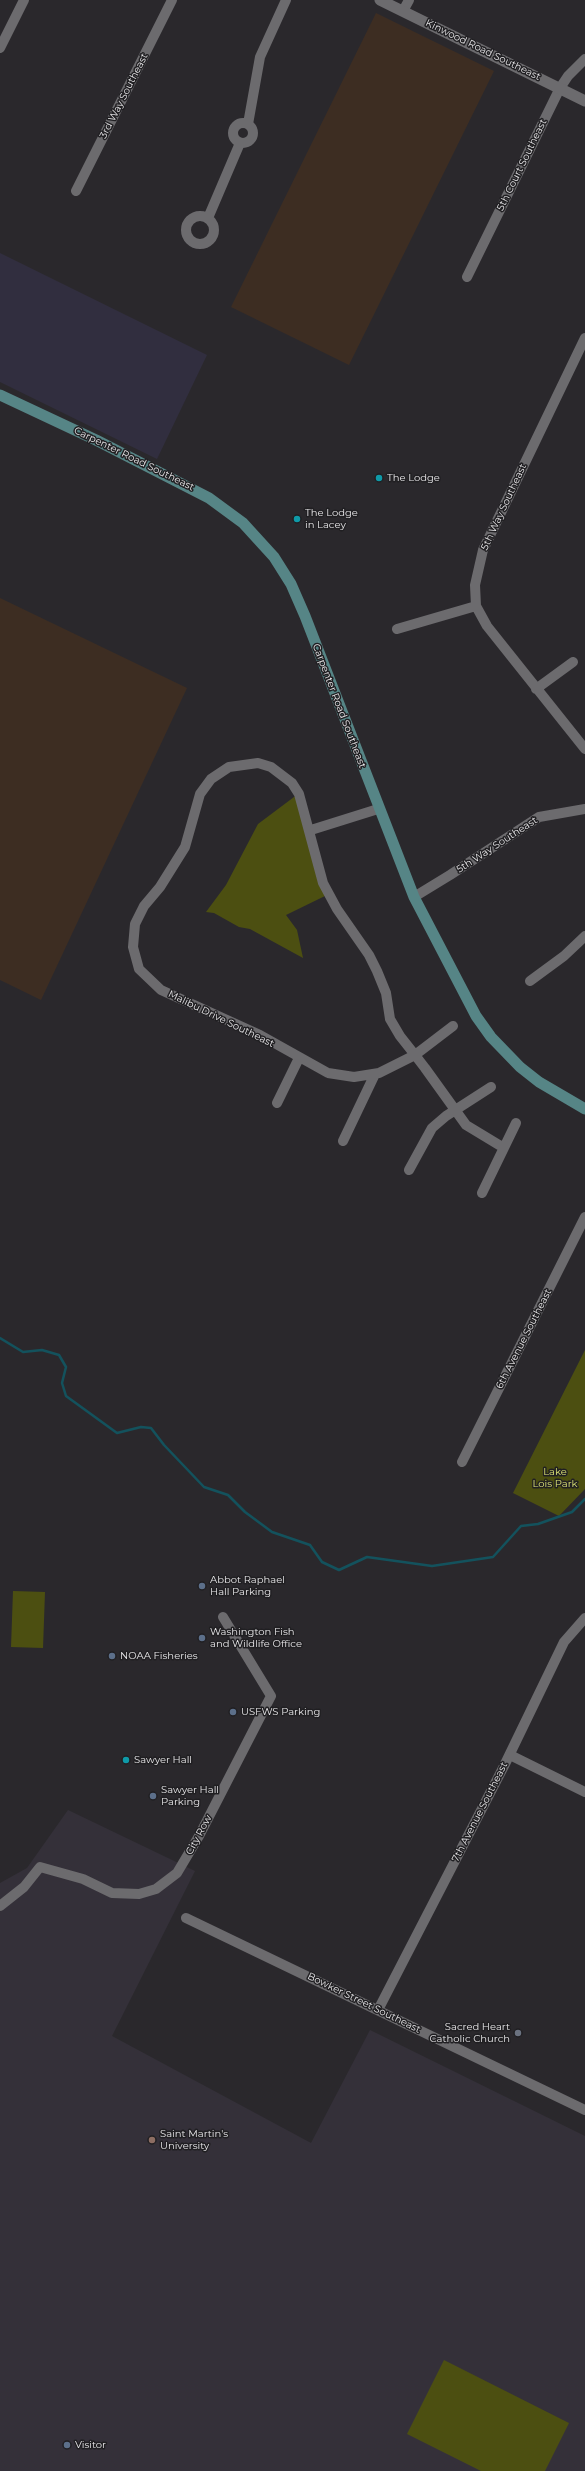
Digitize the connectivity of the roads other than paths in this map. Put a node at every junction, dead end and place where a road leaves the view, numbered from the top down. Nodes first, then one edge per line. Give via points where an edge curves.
1 (24, 0) edge
2 (172, 0) edge
3 (286, 0) edge
4 (380, 0) edge
5 (409, 0) edge
6 (403, 11) junction
7 (0, 48) edge
8 (585, 60) edge
9 (560, 88) junction
10 (585, 101) edge
11 (248, 124) junction
12 (240, 143) junction
13 (76, 191) dead end
14 (208, 218) dead end
15 (467, 276) dead end
16 (585, 338) edge
17 (0, 395) edge
18 (476, 606) junction
19 (397, 629) dead end
20 (573, 662) dead end
21 (536, 689) junction
22 (585, 749) edge
23 (378, 809) junction
24 (585, 809) edge
25 (311, 830) junction
26 (414, 896) junction
27 (585, 936) edge
28 (530, 981) dead end
29 (453, 1026) dead end
30 (415, 1055) junction
31 (299, 1058) junction
32 (375, 1074) junction
33 (491, 1087) dead end
34 (277, 1103) dead end
35 (585, 1109) edge
36 (456, 1110) junction
37 (516, 1123) dead end
38 (343, 1141) dead end
39 (504, 1148) junction
40 (409, 1170) dead end
41 (482, 1193) dead end
42 (585, 1217) edge
43 (462, 1462) dead end
44 (223, 1617) dead end
45 (585, 1618) edge
46 (510, 1755) junction
47 (585, 1792) edge
48 (0, 1906) edge
49 (186, 1918) dead end
50 (378, 2010) junction
51 (585, 2110) edge

1 - 7 street
2 - 13 street, 3rd Way Southeast
3 - 11 street via 260,57
4 - 6 street, Kinwood Road Southeast
5 - 6 street
6 - 9 street, Kinwood Road Southeast
8 - 9 street, 5th Court Southeast via 568,76
9 - 10 street, Kinwood Road Southeast
9 - 15 street, 5th Court Southeast
11 - 12 street via 253,132 252,138 247,143
11 - 12 street via 241,124 234,129 235,139
12 - 14 street
16 - 18 street, 5th Way Southeast via 483,550 475,585
17 - 23 main road, Carpenter Road Southeast via 191,488 225,509 252,532 291,584
18 - 19 street
18 - 21 street, 5th Way Southeast via 492,632
20 - 21 street
21 - 22 street, 5th Way Southeast
23 - 25 street
23 - 26 main road, Carpenter Road Southeast
24 - 26 street, 5th Way Southeast via 539,817
25 - 30 street, Malibu Drive Southeast via 320,871 329,895 369,955 386,994 390,1019
25 - 31 street, Malibu Drive Southeast via 299,794 292,783 271,767 248,763 229,767 217,773 203,787 185,847 173,868 144,906 135,924 133,947 139,969 161,990 246,1028
26 - 35 main road, Carpenter Road Southeast via 476,1016 491,1037 520,1067 544,1085
27 - 28 street via 564,956
29 - 30 street
30 - 32 street, Malibu Drive Southeast
30 - 36 street, Malibu Drive Southeast
31 - 32 street, Malibu Drive Southeast via 328,1073 354,1077
31 - 34 street
32 - 38 street
33 - 36 street
36 - 39 street, Malibu Drive Southeast via 466,1125
36 - 40 street via 432,1128
37 - 39 street
39 - 41 street
42 - 43 street, 6th Avenue Southeast
44 - 48 street, City Row via 271,1696 199,1836 177,1873 156,1889 138,1894 112,1893 83,1880 40,1867 24,1887
45 - 46 street, 7th Avenue Southeast via 564,1642
46 - 47 street
46 - 50 street, 7th Avenue Southeast
49 - 50 street, Bowker Street Southeast
50 - 51 street, Bowker Street Southeast

